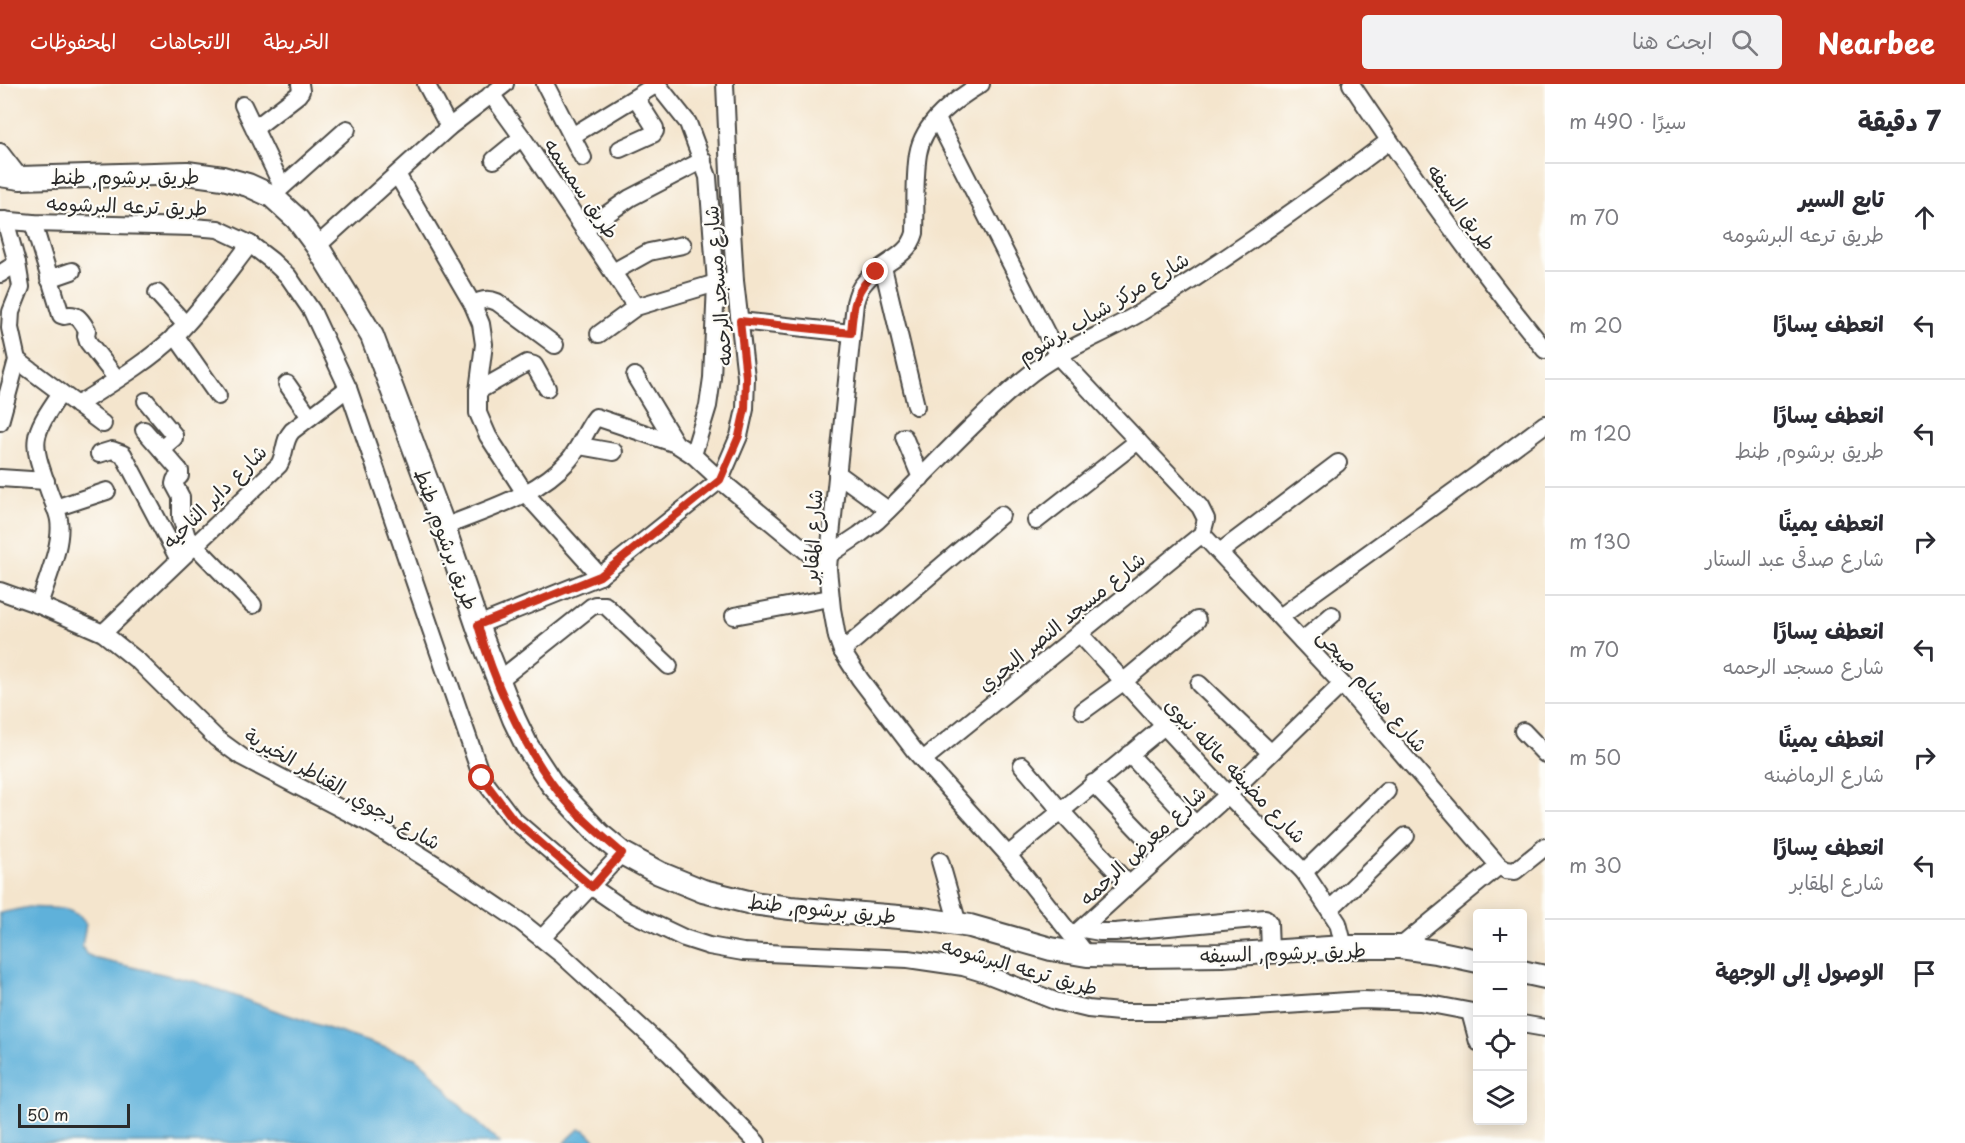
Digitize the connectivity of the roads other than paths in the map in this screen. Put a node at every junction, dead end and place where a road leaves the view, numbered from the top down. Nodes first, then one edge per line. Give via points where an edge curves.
1 (300, 84) edge
2 (426, 84) edge
3 (505, 84) edge
4 (545, 84) edge
5 (657, 84) edge
6 (725, 84) edge
7 (981, 84) edge
8 (1351, 84) edge
9 (491, 94) junction
10 (636, 98) junction
11 (243, 105) dead end
12 (937, 119) junction
13 (450, 127) junction
14 (254, 129) junction
15 (347, 129) dead end
16 (572, 136) junction
17 (522, 137) junction
18 (1389, 141) junction
19 (620, 149) dead end
20 (0, 152) edge
21 (583, 158) dead end
22 (494, 160) dead end
23 (703, 160) junction
24 (10, 176) edge
25 (398, 176) junction
26 (277, 191) junction
27 (2, 220) edge
28 (33, 223) junction
29 (584, 230) junction
30 (250, 244) junction
31 (683, 245) dead end
32 (318, 246) junction
33 (17, 263) junction
34 (884, 267) junction
35 (72, 271) dead end
36 (613, 272) junction
37 (0, 274) edge
38 (49, 279) junction
39 (735, 281) junction
40 (716, 283) junction
41 (157, 293) dead end
42 (473, 305) junction
43 (636, 307) junction
44 (6, 316) edge
45 (740, 321) junction
46 (180, 330) junction
47 (851, 333) junction
48 (599, 334) dead end
49 (555, 345) dead end
50 (1545, 350) edge
51 (1058, 356) junction
52 (17, 360) junction
53 (635, 376) dead end
54 (117, 379) junction
55 (287, 384) dead end
56 (348, 388) junction
57 (547, 388) dead end
58 (478, 391) junction
59 (61, 393) junction
60 (218, 396) dead end
61 (146, 401) dead end
62 (77, 405) junction
63 (915, 406) dead end
64 (310, 417) junction
65 (0, 422) edge
66 (103, 424) dead end
67 (1545, 424) edge
68 (144, 430) dead end
69 (904, 436) dead end
70 (1138, 441) junction
71 (676, 444) junction
72 (580, 446) junction
73 (160, 449) junction
74 (614, 452) dead end
75 (99, 454) dead end
76 (693, 455) junction
77 (1338, 463) dead end
78 (837, 473) junction
79 (0, 478) edge
80 (921, 478) junction
81 (720, 480) junction
82 (46, 481) junction
83 (107, 491) dead end
84 (525, 494) junction
85 (55, 508) junction
86 (888, 510) junction
87 (1001, 515) dead end
88 (1036, 521) dead end
89 (444, 527) junction
90 (1202, 534) junction
91 (195, 545) junction
92 (1220, 552) junction
93 (179, 560) junction
94 (829, 562) junction
95 (600, 576) junction
96 (0, 591) edge
97 (831, 598) junction
98 (39, 605) junction
99 (253, 605) dead end
100 (1332, 615) dead end
101 (734, 616) dead end
102 (1280, 617) junction
103 (1197, 620) dead end
104 (478, 625) junction
105 (103, 633) junction
106 (1079, 633) junction
107 (1302, 641) junction
108 (842, 651) junction
109 (669, 666) dead end
110 (498, 681) junction
111 (1123, 682) junction
112 (1199, 684) dead end
113 (1342, 684) junction
114 (1083, 711) dead end
115 (1164, 726) junction
116 (1523, 731) dead end
117 (1269, 752) junction
118 (1129, 754) junction
119 (1545, 754) edge
120 (923, 760) junction
121 (1022, 765) dead end
122 (1093, 783) junction
123 (1387, 791) dead end
124 (1228, 795) junction
125 (1060, 810) junction
126 (1195, 824) junction
127 (1406, 836) dead end
128 (1545, 847) edge
129 (622, 853) junction
130 (1008, 855) junction
131 (1162, 855) junction
132 (940, 861) dead end
133 (1506, 869) junction
134 (1304, 872) junction
135 (1129, 885) junction
136 (592, 887) junction
137 (1330, 909) junction
138 (958, 924) junction
139 (1078, 933) junction
140 (542, 938) junction
141 (1344, 947) junction
142 (1400, 948) junction
143 (1270, 951) junction
144 (1087, 955) junction
145 (1473, 961) edge
146 (1527, 973) edge
147 (1545, 976) edge
148 (1473, 1013) edge
149 (1527, 1025) edge
150 (1545, 1028) edge
151 (757, 1143) edge

1 - 14 street via 298,95
2 - 13 street
3 - 9 street
4 - 16 street
5 - 10 street
5 - 23 street via 688,123
6 - 39 street, شارع مسجد الرحمه
7 - 12 street, شارع المقابر
8 - 18 street, طريق السيفه
9 - 13 street
9 - 17 street, طريق سمسمه
10 - 16 street
10 - 19 street via 655,131
11 - 14 street
12 - 34 street, شارع المقابر via 918,153 913,240
12 - 51 street
13 - 25 street
14 - 26 street
15 - 26 street
16 - 21 street
17 - 22 street
17 - 29 street, طريق سمسمه
18 - 50 street, طريق السيفه
18 - 51 street, شارع مركز شباب برشوم via 1317,195 1178,288
20 - 24 street
23 - 29 street via 630,198
23 - 40 street via 708,177
24 - 26 main road, طريق برشوم, طنط via 187,173
25 - 32 street
25 - 42 street
26 - 32 main road, طريق برشوم, طنط
27 - 28 street, طريق ترعه البرشومه
27 - 33 street
28 - 30 street, طريق ترعه البرشومه via 193,226 218,229
28 - 38 street
29 - 36 street, طريق سمسمه
30 - 46 street
30 - 56 street, طريق ترعه البرشومه via 288,276 312,311
31 - 36 street via 649,252
32 - 89 main road, طريق برشوم, طنط via 372,336
33 - 37 street
33 - 44 street via 21,287
34 - 47 street, شارع المقابر via 866,280 859,291
34 - 63 street
35 - 38 street
36 - 43 street, طريق سمسمه
38 - 54 street via 61,315 78,317 87,330 88,342
39 - 40 street
39 - 45 street, شارع مسجد الرحمه
40 - 43 street
40 - 76 street via 712,378
41 - 46 street
42 - 49 street via 488,299 497,302
42 - 58 street via 484,344
43 - 48 street
44 - 52 street
45 - 47 street
45 - 81 street, شارع مسجد الرحمه via 745,409 739,436
46 - 54 street
46 - 60 street
47 - 78 street, شارع المقابر
51 - 70 street
51 - 80 street, شارع مركز شباب برشوم via 1024,379
52 - 59 street
52 - 65 street
53 - 71 street
54 - 62 street
55 - 64 street
56 - 64 street, شارع داير الناحيه
56 - 136 street, طريق ترعه البرشومه via 482,778 513,819
57 - 58 street via 534,365 527,363
58 - 84 street via 478,413 488,436
59 - 62 street
59 - 82 street via 37,431 35,445
61 - 73 street via 174,435
62 - 66 street
64 - 91 street, شارع داير الناحيه via 288,435 279,465
67 - 102 street
68 - 73 street
69 - 80 street
70 - 88 street
70 - 90 street via 1200,507 1206,519
71 - 72 street via 594,417
71 - 76 street
72 - 74 street
72 - 84 street via 559,470
73 - 91 street via 180,471 174,486 181,497 183,527
75 - 93 street via 112,450 123,454
76 - 81 street
77 - 92 street
78 - 86 street
78 - 94 street, شارع المقابر
79 - 82 street
80 - 86 street, شارع مركز شباب برشوم
81 - 94 street
81 - 95 street
82 - 85 street
83 - 85 street
84 - 89 street
84 - 95 street
85 - 98 street via 59,541
86 - 94 street, شارع مركز شباب برشوم
87 - 108 street
89 - 104 main road, طريق برشوم, طنط
90 - 92 street, شارع هشام صبحى
90 - 106 street, شارع مسجد النصر البحري
91 - 93 street, شارع داير الناحيه
91 - 99 street
92 - 102 street, شارع هشام صبحى
93 - 105 street, شارع داير الناحيه
94 - 97 street, شارع المقابر
95 - 104 street
96 - 98 street, شارع دجوي, القناطر الخيرية
97 - 101 street
97 - 108 street, شارع المقابر
98 - 105 street, شارع دجوي, القناطر الخيرية
100 - 107 street
102 - 107 street, شارع هشام صبحى
103 - 111 street
104 - 110 main road, طريق برشوم, طنط
105 - 140 street, شارع دجوي, القناطر الخيرية via 139,662 216,738 242,756 376,827
106 - 111 street, شارع مضيفه عائله نبوى
106 - 120 street, شارع مسجد النصر البحري
107 - 113 street, شارع هشام صبحى
108 - 120 street, شارع المقابر
109 - 110 street via 600,604 591,607
110 - 129 main road, طريق برشوم, طنط via 523,737 552,784
111 - 114 street
111 - 115 street, شارع مضيفه عائله نبوى
112 - 117 street
113 - 117 street, شارع معرض الرحمه
113 - 133 street, شارع هشام صبحى
115 - 118 street
115 - 124 street, شارع مضيفه عائله نبوى
116 - 119 street
117 - 124 street, شارع معرض الرحمه
118 - 122 street
118 - 126 street
120 - 130 street, شارع المقابر
121 - 125 street
122 - 125 street
122 - 131 street
123 - 134 street
124 - 126 street, شارع معرض الرحمه
124 - 134 street, شارع مضيفه عائله نبوى
125 - 130 street
125 - 135 street
126 - 131 street, شارع معرض الرحمه
127 - 137 street
128 - 133 street
129 - 136 street
129 - 138 main road, طريق برشوم, طنط via 703,891 752,903
130 - 139 street, شارع المقابر
131 - 135 street, شارع معرض الرحمه
132 - 138 street
133 - 142 street
134 - 137 street, شارع مضيفه عائله نبوى
135 - 139 street, شارع معرض الرحمه
136 - 140 street
136 - 148 street, طريق ترعه البرشومه via 627,911 709,946 743,952 908,959 963,968 1088,1010 1180,1012 1389,1000
137 - 141 street, شارع مضيفه عائله نبوى
138 - 144 main road, طريق برشوم, طنط
139 - 143 street via 1265,918 1269,921
139 - 144 street, شارع المقابر
140 - 151 street, شارع دجوي, القناطر الخيرية via 669,1053
141 - 142 main road, طريق برشوم, السيفه
141 - 143 main road, طريق برشوم, السيفه
142 - 145 main road, طريق برشوم, السيفه
143 - 144 main road, طريق برشوم, السيفه
146 - 147 main road
149 - 150 street

